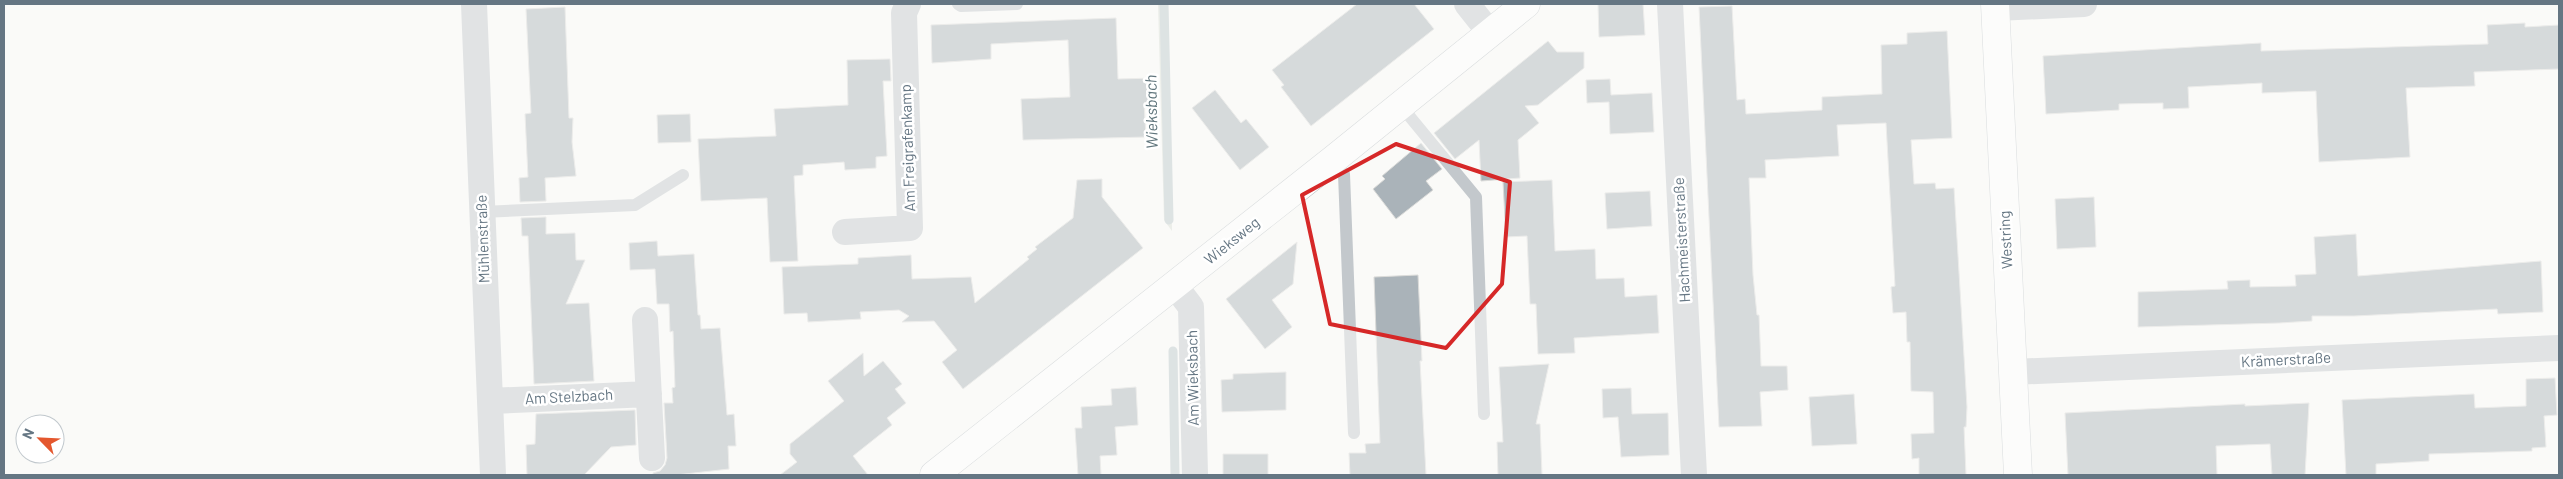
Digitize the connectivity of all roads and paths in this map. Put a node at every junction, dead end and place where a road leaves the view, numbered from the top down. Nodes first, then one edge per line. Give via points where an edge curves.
1 (474, 4) edge
2 (908, 4) edge
3 (958, 4) edge
4 (1017, 4) edge
5 (1467, 4) edge
6 (1526, 4) edge
7 (1670, 4) edge
8 (2084, 4) edge
9 (1995, 6) edge
10 (1490, 33) junction
11 (1401, 106) junction
12 (1334, 160) junction
13 (683, 175) dead end
14 (482, 212) junction
15 (845, 232) dead end
16 (1176, 286) junction
17 (646, 320) dead end
18 (2559, 348) edge
19 (2013, 372) junction
20 (649, 394) junction
21 (490, 401) junction
22 (1484, 414) dead end
23 (1354, 433) dead end
24 (652, 458) dead end
25 (493, 475) edge
26 (934, 475) edge
27 (1194, 475) edge
28 (1694, 475) edge
29 (2018, 475) edge

1 - 14 street, Mühlenstraße
2 - 15 street, Am Freigrafenkamp via 904,13 910,228
3 - 4 lane
5 - 10 street
6 - 10 street, Wieksweg
7 - 28 street, Hachmeisterstraße
8 - 9 street
9 - 19 street, Westring
10 - 11 street, Wieksweg
11 - 12 street, Wieksweg
11 - 22 lane via 1476,197
12 - 16 street, Wieksweg
12 - 23 lane via 1344,174
13 - 14 lane via 635,205
14 - 21 street, Mühlenstraße
16 - 26 street, Wieksweg
16 - 27 street, Am Wieksbach via 1191,307
17 - 20 street
18 - 19 street, Krämerstraße
19 - 29 street, Westring
20 - 21 street, Am Stelzbach
20 - 24 street
21 - 25 street, Mühlenstraße

